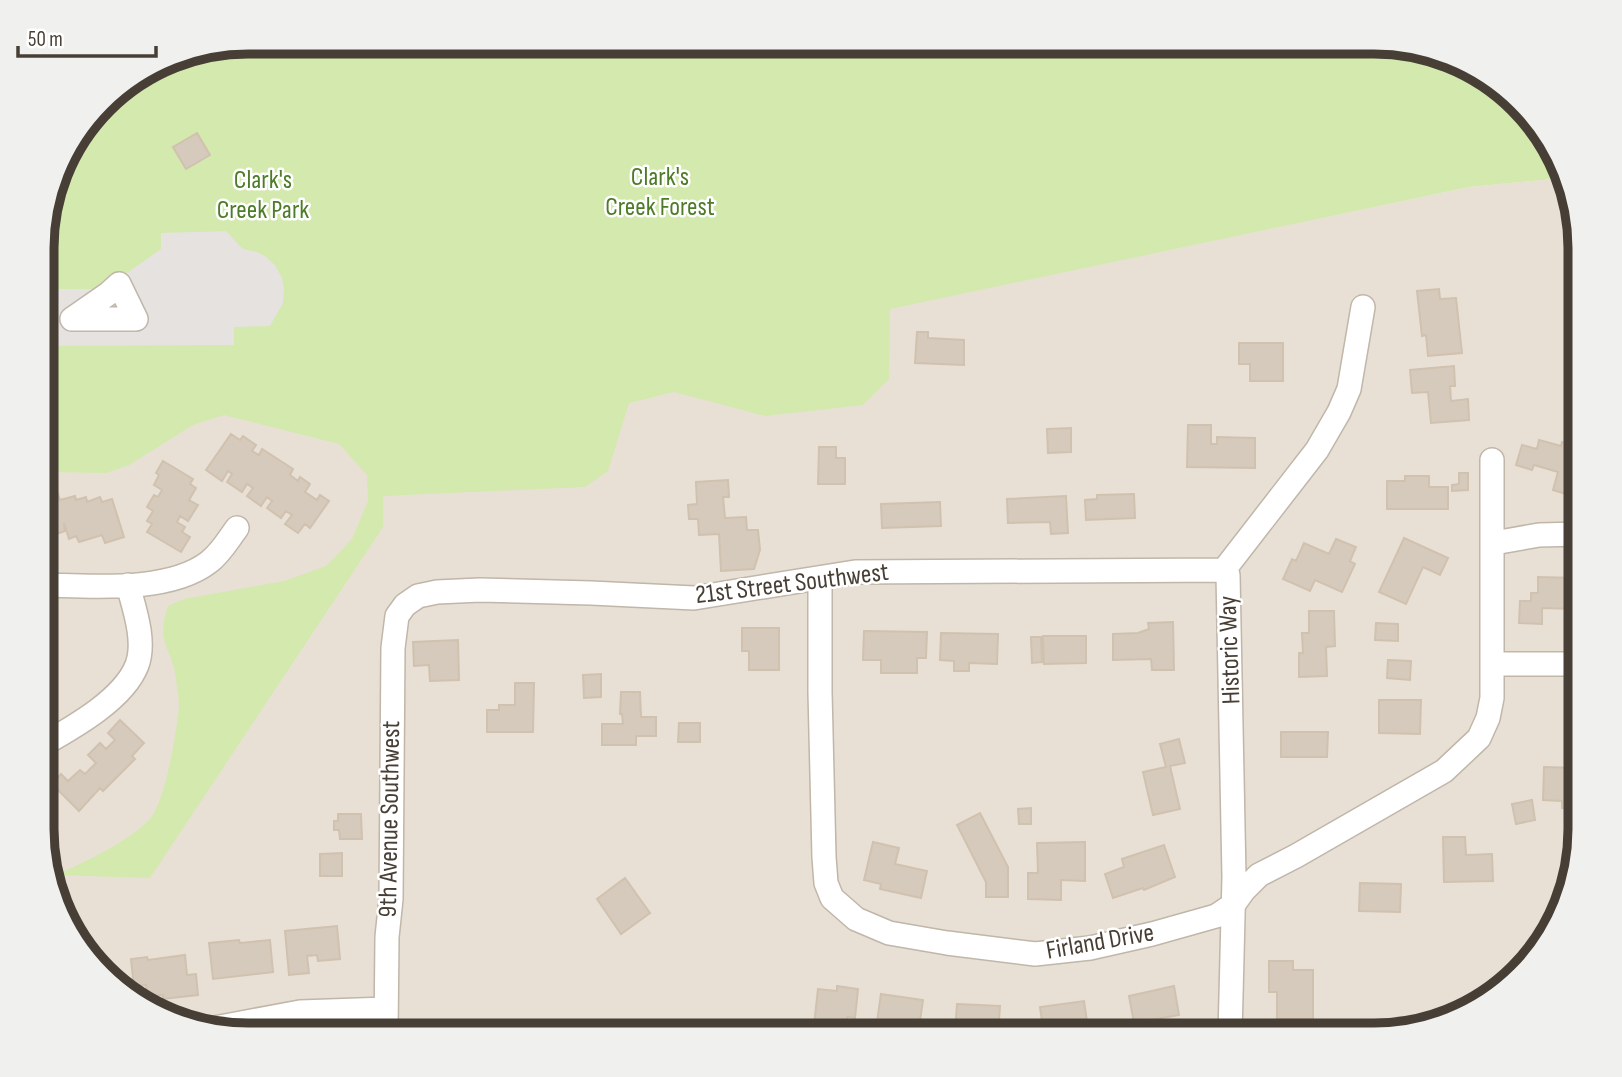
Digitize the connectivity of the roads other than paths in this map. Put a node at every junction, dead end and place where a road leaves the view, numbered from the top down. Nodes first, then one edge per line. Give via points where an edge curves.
1 (1363, 307) dead end
2 (136, 319) joint
3 (1492, 460) dead end
4 (237, 528) dead end
5 (1567, 534) edge
6 (1494, 543) junction
7 (1224, 570) junction
8 (820, 578) junction
9 (54, 585) edge
10 (128, 585) junction
11 (405, 605) joint
12 (1494, 664) junction
13 (1567, 664) edge
14 (54, 738) edge
15 (1234, 904) junction
16 (386, 1009) junction
17 (1230, 1022) edge
18 (243, 1023) edge
19 (386, 1023) edge

1 - 7 street, Historic Way via 1349,389 1339,412 1317,450
2 - 2 street via 119,284 72,318
3 - 6 street, Firland Drive
4 - 10 street via 208,563 183,575
5 - 6 street
6 - 12 street, Firland Drive
7 - 8 street, 21st Street Southwest via 905,570
7 - 15 street, Historic Way via 1228,575
8 - 11 street, 21st Street Southwest via 694,598 454,590 426,593
8 - 15 street, Firland Drive via 826,883 844,911 888,933 1035,954 1152,934 1216,916
9 - 10 street
10 - 14 street via 137,618 137,664 114,695
11 - 16 street, 9th Avenue Southwest via 397,616 393,648
12 - 13 street
12 - 15 street, Firland Drive via 1488,718 1479,738 1459,758 1408,792 1259,874
15 - 17 street, Historic Way
16 - 18 street via 300,1012
16 - 19 street, 9th Avenue Southwest

